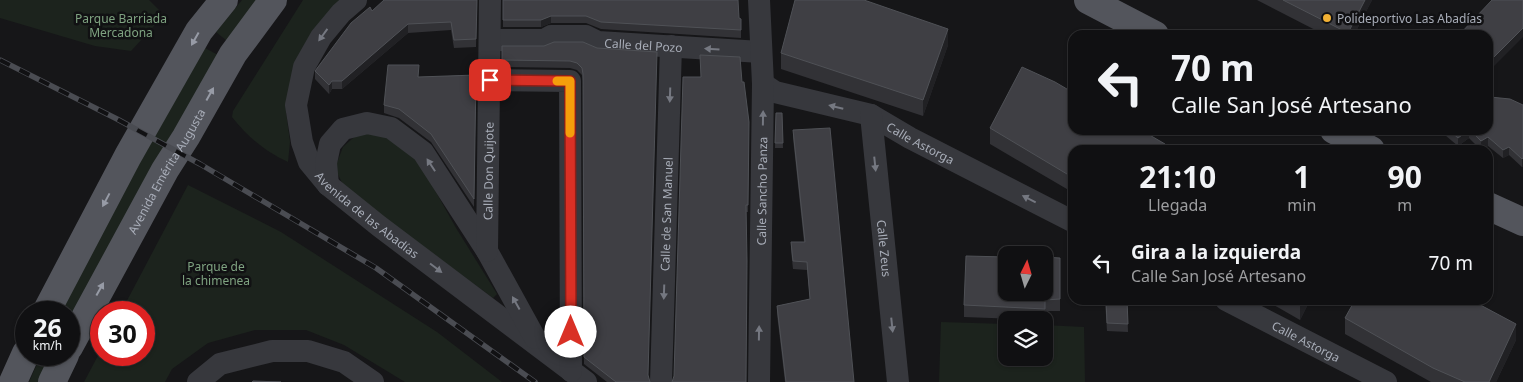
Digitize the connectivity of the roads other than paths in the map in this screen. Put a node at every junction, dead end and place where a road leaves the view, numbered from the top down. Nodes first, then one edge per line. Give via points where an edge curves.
1 (224, 0) edge
2 (272, 0) edge
3 (356, 0) edge
4 (490, 0) edge
5 (758, 0) edge
6 (1106, 4) edge
7 (1147, 30) edge
8 (497, 40) dead end
9 (672, 46) junction
10 (761, 52) junction
11 (490, 80) junction
12 (763, 84) junction
13 (871, 115) junction
14 (1343, 135) edge
15 (1362, 145) edge
16 (328, 184) junction
17 (1493, 208) edge
18 (1068, 219) edge
19 (1523, 222) edge
20 (487, 251) junction
21 (52, 301) edge
22 (1236, 305) edge
23 (80, 327) edge
24 (539, 346) junction
25 (20, 366) edge
26 (60, 366) edge
27 (578, 376) edge
28 (13, 382) edge
29 (52, 382) edge
30 (198, 382) edge
31 (373, 382) edge
32 (661, 382) edge
33 (758, 382) edge
34 (898, 382) edge
35 (1386, 382) edge

1 -> 21 main road via 199,31
23 -> 2 main road, Avenida Emérita Augusta via 232,54
3 -> 16 street via 316,44 304,67 296,105 309,162
4 - 11 street, Calle Don Quijote
5 - 10 street, Calle Sancho Panza
6 - 7 main road
8 - 9 street, Calle del Pozo via 586,36 598,42
10 -> 9 street, Calle del Pozo
9 -> 32 street, Calle de San Manuel
10 - 12 street, Calle Sancho Panza
11 - 20 street, Calle Don Quijote
11 - 27 street via 570,81
13 -> 12 street, Calle Astorga via 775,92
33 -> 12 street, Calle Sancho Panza
18 -> 13 street, Calle Astorga
13 -> 34 street, Calle Zeus
14 - 15 main road
20 -> 16 street, Avenida de las Abadías via 423,152 391,128 368,123 343,129 330,144 326,164
16 -> 24 street, Avenida de las Abadías
17 - 19 main road
24 -> 20 street, Avenida de las Abadías
22 - 35 street, Calle Astorga
24 - 27 street, Avenida de las Abadías
25 - 28 main road
26 - 29 main road
30 - 31 street via 220,364 272,350 308,351 344,362

